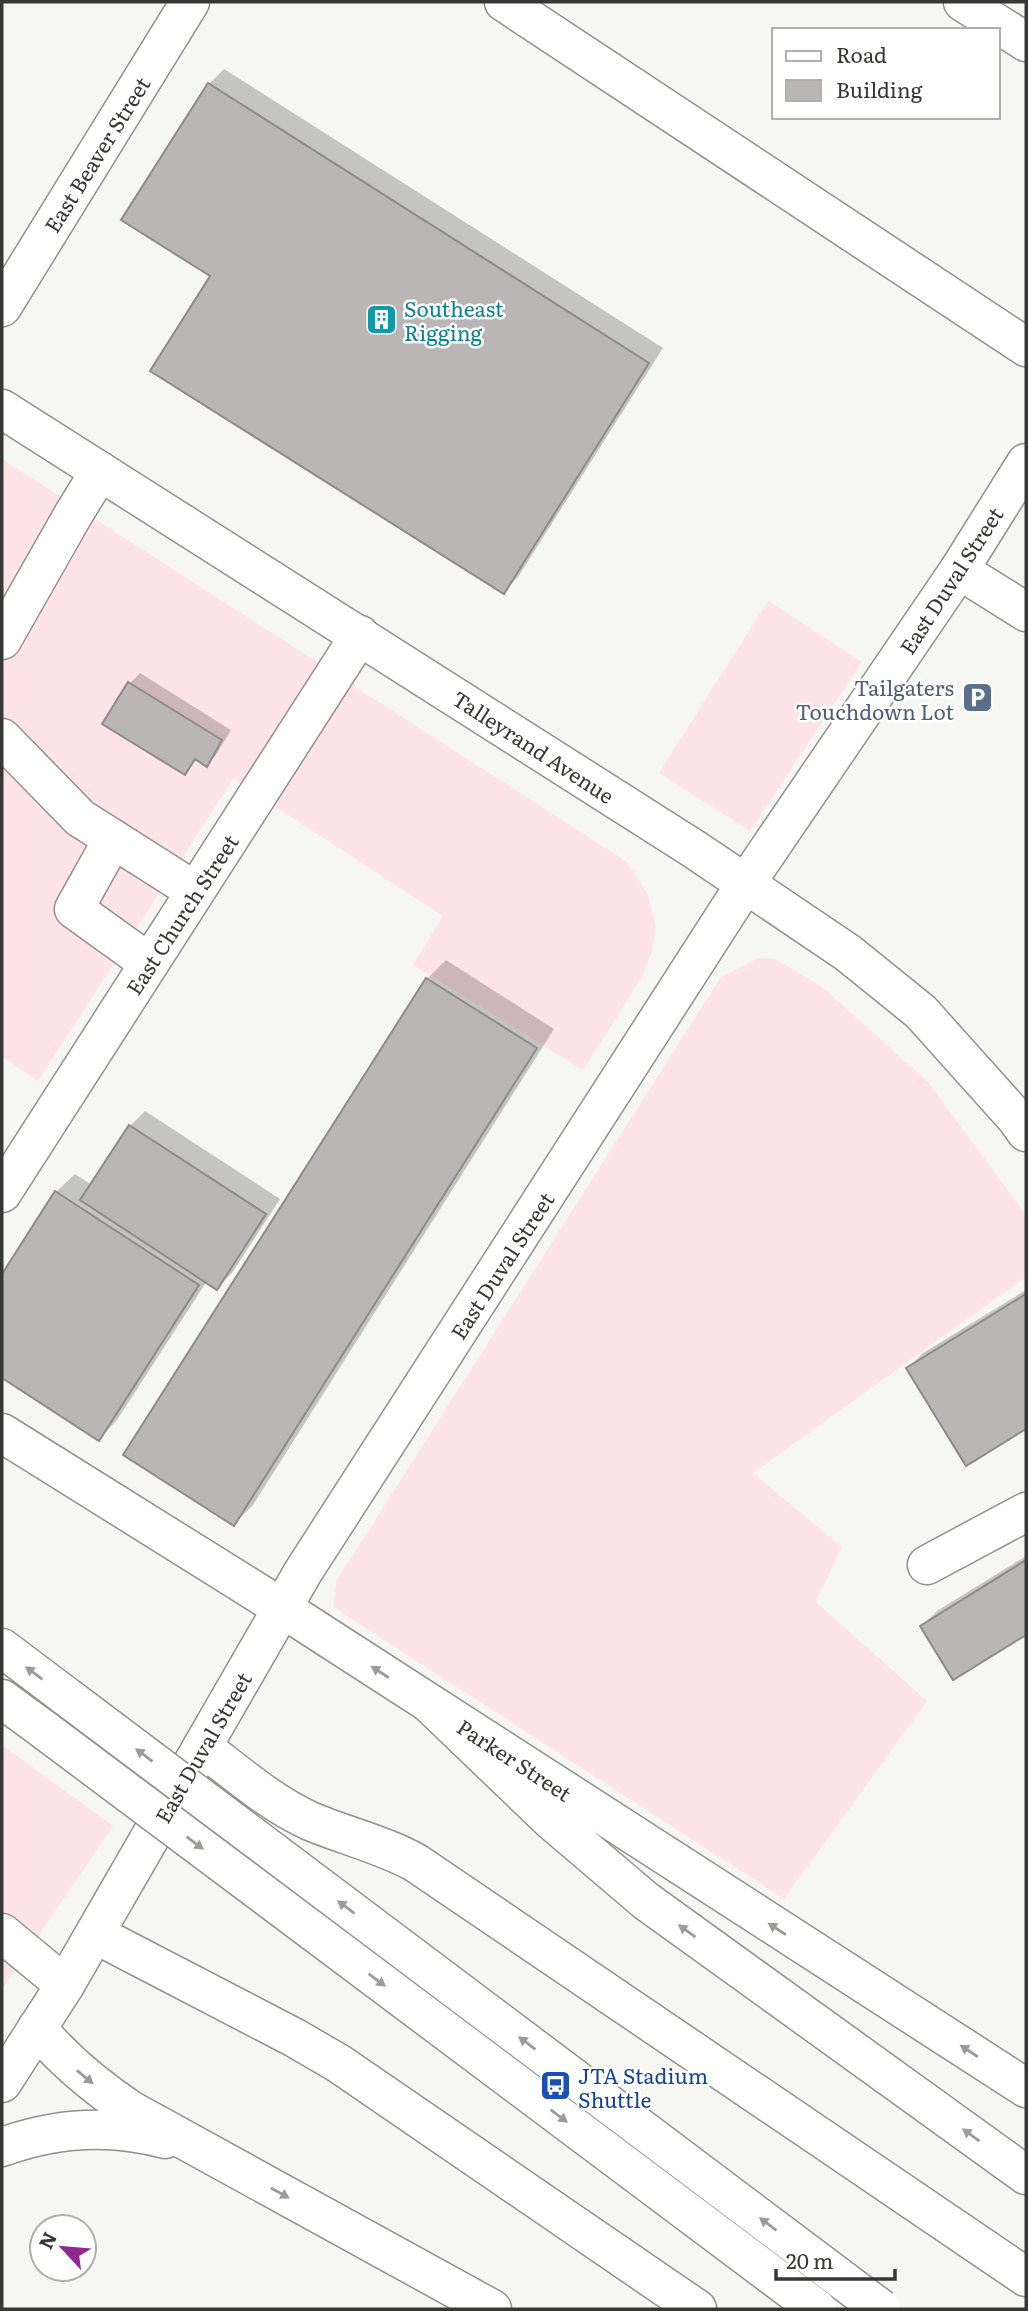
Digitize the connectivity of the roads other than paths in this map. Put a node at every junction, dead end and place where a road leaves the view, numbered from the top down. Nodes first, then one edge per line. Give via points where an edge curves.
1 (190, 2) edge
2 (504, 2) edge
3 (963, 2) edge
4 (1026, 41) edge
5 (2, 307) edge
6 (1026, 347) edge
7 (2, 409) edge
8 (1026, 463) edge
9 (100, 471) junction
10 (959, 570) junction
11 (1026, 612) edge
12 (360, 635) junction
13 (2, 640) edge
14 (2, 738) edge
15 (113, 839) junction
16 (746, 883) junction
17 (195, 891) junction
18 (149, 963) junction
19 (1026, 1132) edge
20 (2, 1193) edge
21 (2, 1433) edge
22 (1026, 1511) edge
23 (927, 1565) dead end
24 (282, 1608) junction
25 (2, 1648) edge
26 (2, 1699) edge
27 (430, 1704) junction
28 (202, 1746) junction
29 (2, 1933) edge
30 (94, 1934) junction
31 (65, 1985) junction
32 (37, 2028) junction
33 (2, 2083) edge
34 (1026, 2088) edge
35 (2, 2147) edge
36 (206, 2153) junction
37 (1026, 2175) edge
38 (1026, 2277) edge
39 (492, 2309) edge
40 (697, 2309) edge
41 (817, 2309) edge
42 (881, 2309) edge

1 - 5 main road, East Beaver Street
2 - 6 main road
3 - 4 main road
7 - 9 main road, Talleyrand Avenue
8 - 10 main road, East Duval Street
9 - 12 main road, Talleyrand Avenue
9 - 13 main road
10 - 11 main road
10 - 16 main road, East Duval Street
12 - 16 main road, Talleyrand Avenue
12 - 17 main road, East Church Street
14 - 15 main road via 80,818
15 - 17 main road
15 - 18 main road via 74,909
16 - 19 main road, Talleyrand Avenue via 848,953 921,1012
16 - 24 main road, East Duval Street
17 - 18 main road, East Church Street
18 - 20 main road, East Church Street
21 - 24 main road, Parker Street
22 - 23 main road
27 -> 24 main road, Parker Street
24 - 28 main road, East Duval Street
42 -> 25 main road, bridge
26 -> 41 main road, bridge
34 -> 27 main road, Parker Street
37 -> 27 main road via 646,1901 552,1821
28 - 30 main road, East Duval Street
28 - 38 main road via 288,1810 416,1863
29 - 31 main road
30 - 31 main road, East Duval Street
30 - 40 main road via 338,2063
31 - 32 main road, East Duval Street
32 - 33 main road, East Duval Street
32 -> 36 main road via 57,2052 106,2094
35 - 36 main road via 29,2137 89,2130 147,2134
36 -> 39 main road

